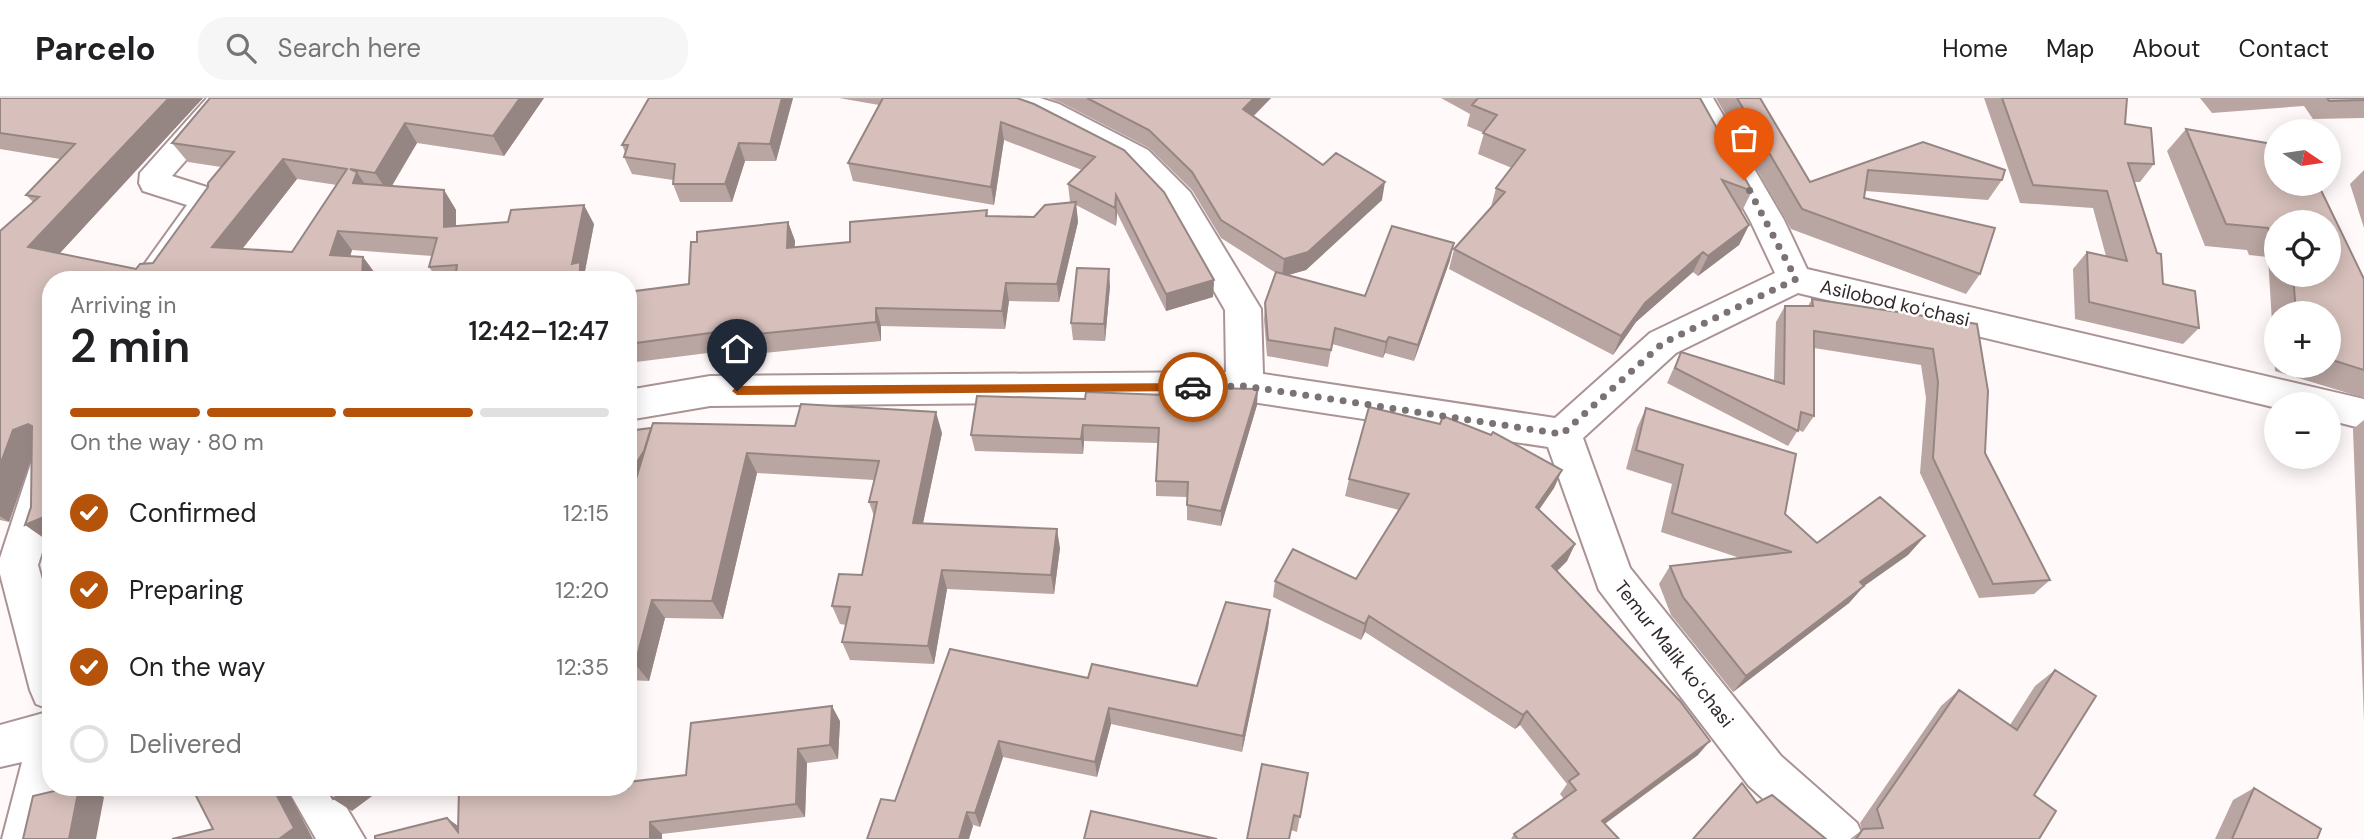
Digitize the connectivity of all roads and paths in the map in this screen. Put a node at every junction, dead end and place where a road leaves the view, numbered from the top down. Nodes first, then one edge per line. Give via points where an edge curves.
1 (225, 98) edge
2 (1007, 98) edge
3 (1696, 98) edge
4 (157, 271) edge
5 (1796, 279) junction
6 (1245, 386) junction
7 (2273, 392) edge
8 (637, 403) edge
9 (2341, 408) edge
10 (2364, 414) edge
11 (1562, 434) junction
12 (42, 481) edge
13 (9, 559) edge
14 (42, 658) edge
15 (42, 734) edge
16 (0, 746) edge
17 (42, 766) edge
18 (314, 796) edge
19 (25, 839) edge
20 (342, 839) edge
21 (1841, 839) edge

1 - 4 street via 156,173 155,183 201,197 205,205
2 - 6 street via 1048,112 1138,158 1178,200 1243,309
3 - 5 street
5 - 7 street, Asilobod koʻchasi
5 - 11 street, Asilobod koʻchasi via 1663,343
6 - 8 street via 710,391
6 - 11 street
9 - 10 street
11 - 21 street, Temur Malik koʻchasi via 1613,577 1765,771
12 - 13 street
13 - 14 street
15 - 16 street
17 - 19 street
18 - 20 street

